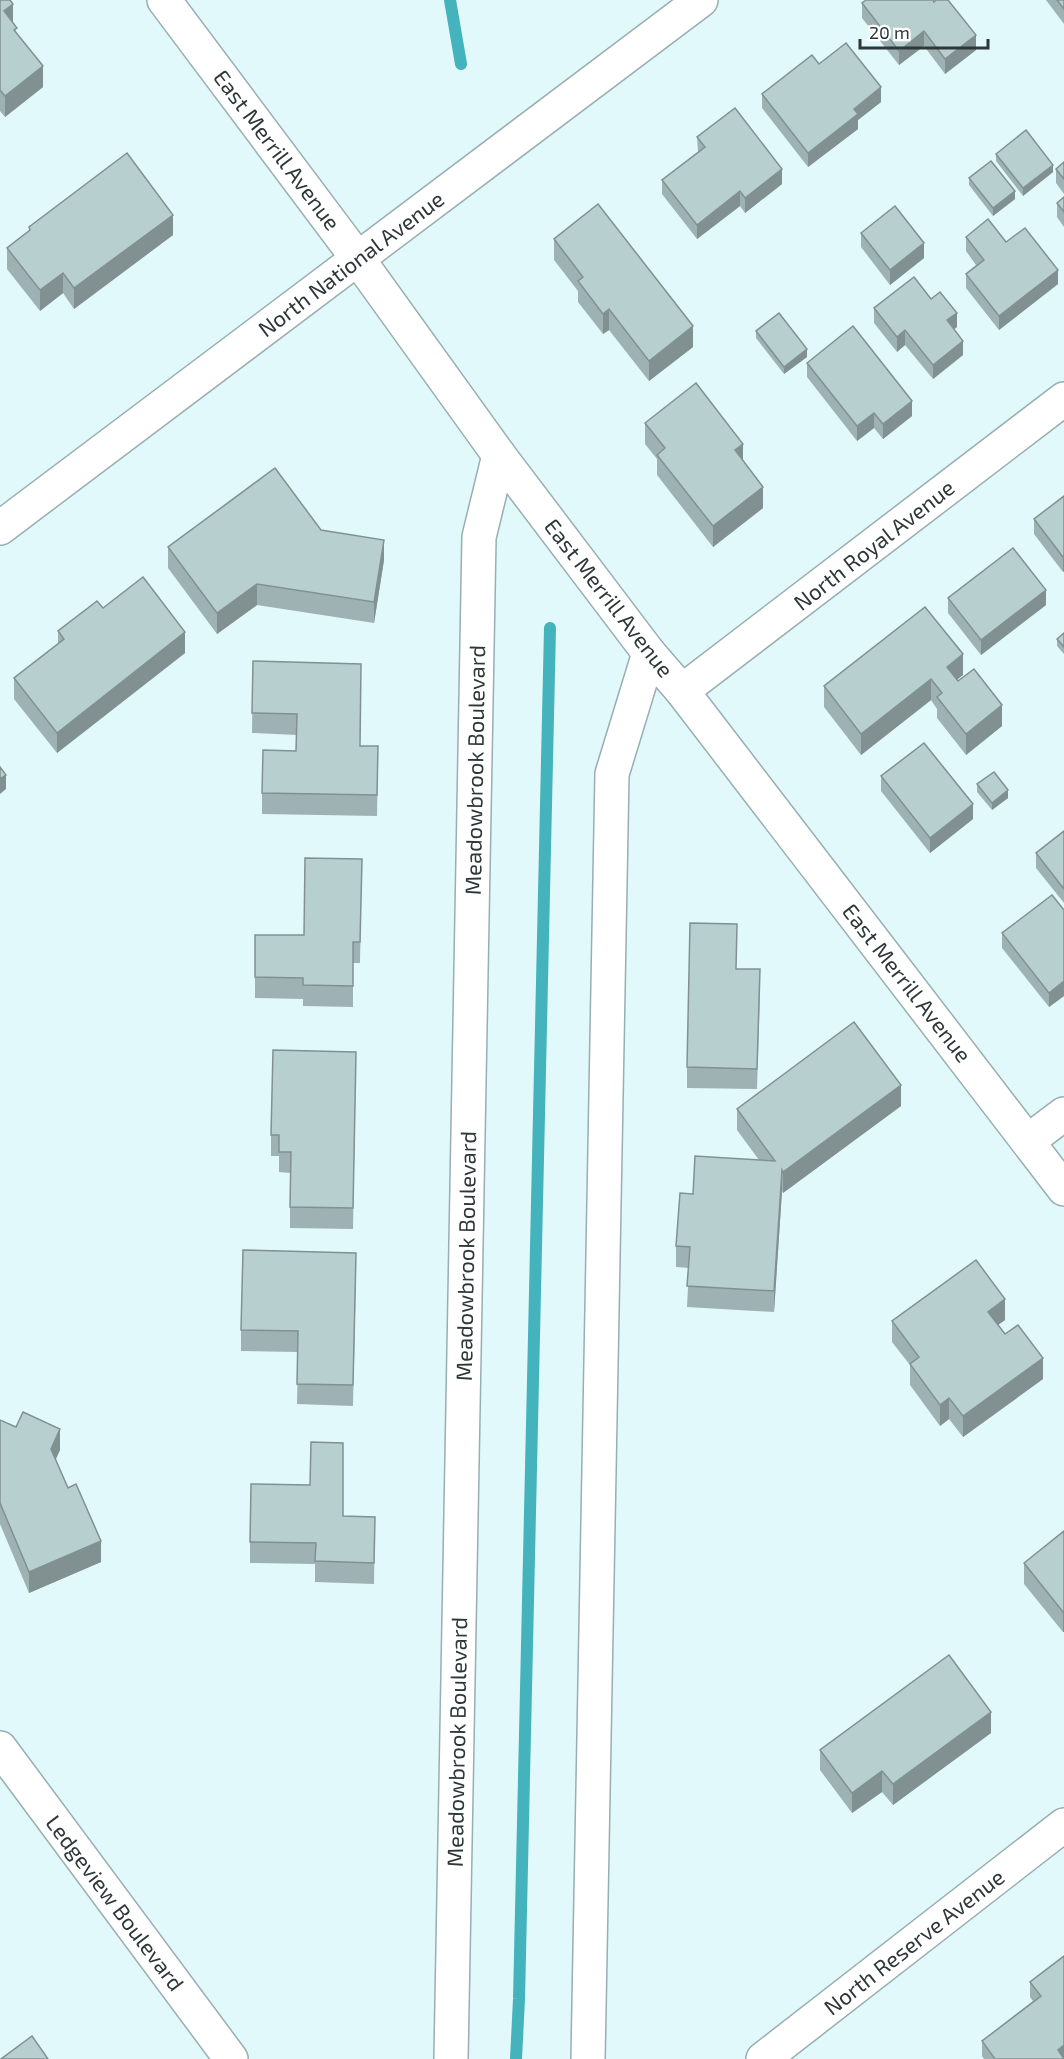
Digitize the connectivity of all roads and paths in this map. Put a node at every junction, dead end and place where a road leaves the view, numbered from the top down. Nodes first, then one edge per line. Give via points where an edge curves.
1 (164, 0) edge
2 (701, 0) edge
3 (358, 259) junction
4 (1064, 399) edge
5 (499, 455) junction
6 (0, 528) edge
7 (649, 653) junction
8 (682, 691) junction
9 (1064, 1114) edge
10 (1028, 1141) junction
11 (1064, 1189) edge
12 (0, 1748) edge
13 (1064, 1825) edge
14 (231, 2059) edge
15 (451, 2059) edge
16 (588, 2059) edge
17 (763, 2059) edge

1 - 3 street, East Merrill Avenue
2 - 3 street, North National Avenue
3 - 5 street, East Merrill Avenue
3 - 6 street, North National Avenue
4 - 8 street, North Royal Avenue
5 - 7 street, East Merrill Avenue
5 - 15 street, Meadowbrook Boulevard via 479,537
7 - 8 street, East Merrill Avenue
7 - 16 street via 612,774
8 - 10 street, East Merrill Avenue
9 - 10 street
10 - 11 street, East Merrill Avenue
12 - 14 street, Ledgeview Boulevard
13 - 17 street, North Reserve Avenue

